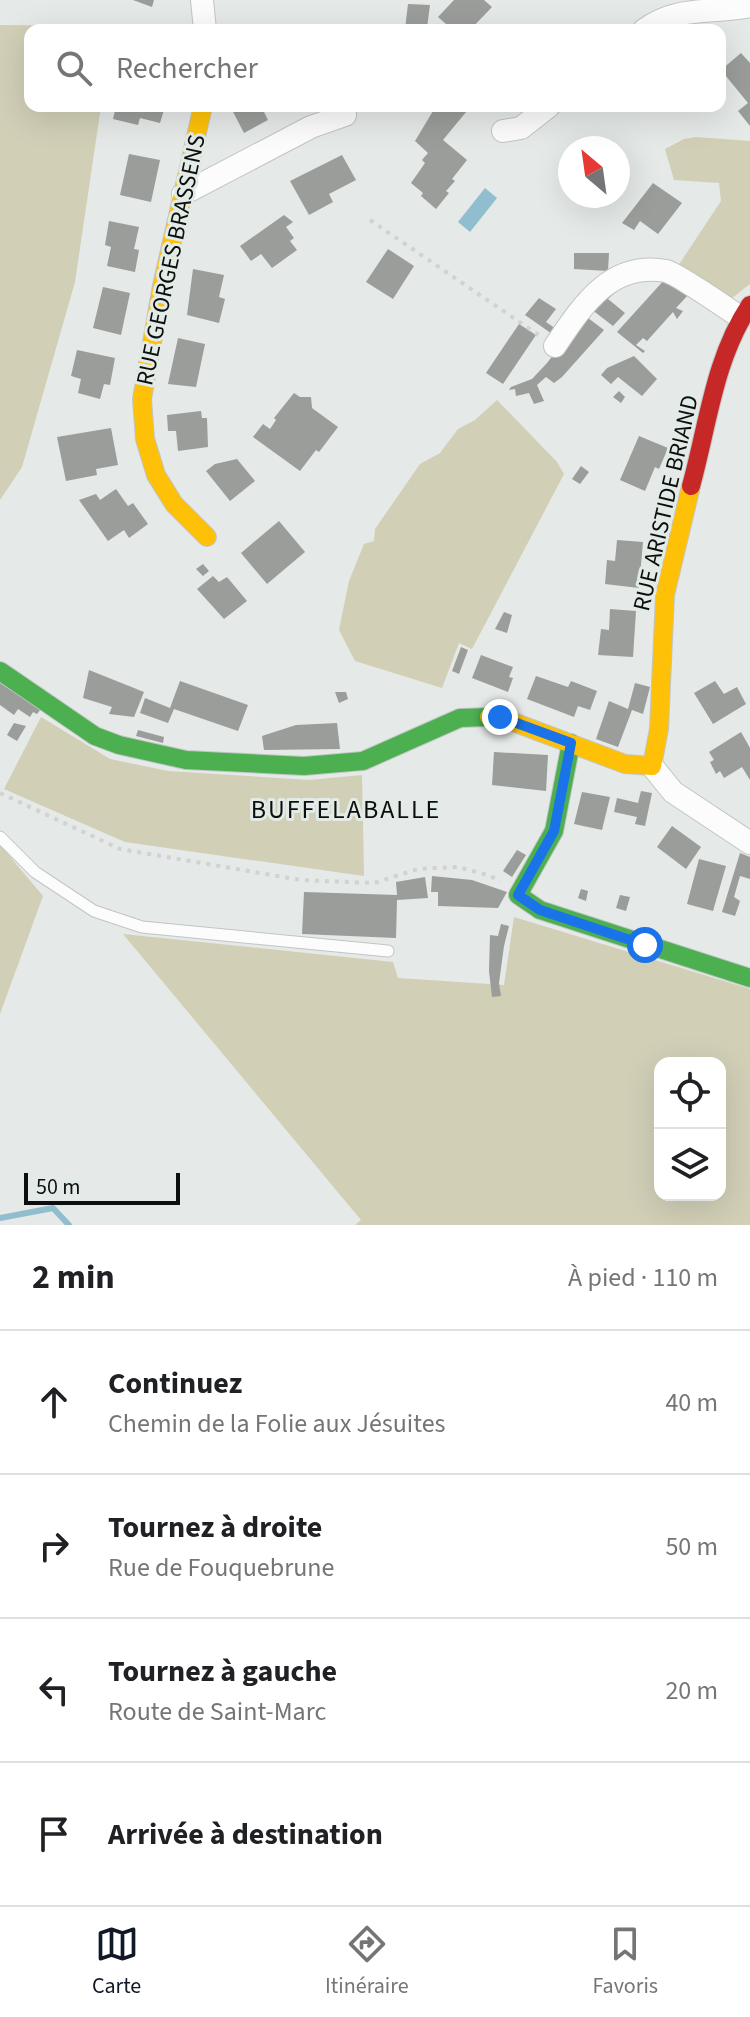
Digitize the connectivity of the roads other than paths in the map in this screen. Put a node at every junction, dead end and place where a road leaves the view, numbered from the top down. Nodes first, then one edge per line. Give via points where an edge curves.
1 (202, 0) edge
2 (750, 6) edge
3 (204, 24) edge
4 (652, 24) edge
5 (202, 112) edge
6 (541, 112) edge
7 (345, 115) dead end
8 (503, 131) dead end
9 (183, 194) junction
10 (745, 311) edge
11 (555, 346) road end
12 (207, 537) dead end
13 (0, 671) edge
14 (571, 743) junction
15 (652, 766) junction
16 (0, 837) edge
17 (750, 843) edge
18 (388, 951) dead end
19 (750, 978) edge

1 - 3 street
2 - 4 street via 673,14
5 - 9 street, RUE GEORGES BRASSENS
6 - 8 street via 521,128
7 - 9 street via 311,127
9 - 12 street, RUE GEORGES BRASSENS via 142,399 145,439 156,475 174,504
10 - 11 street via 668,271 626,272 602,285
10 - 15 street, RUE ARISTIDE BRIAND via 723,363 673,559 663,614 659,742
13 - 14 street via 95,736 186,760 304,766 363,761 460,718 479,716 500,717
14 - 15 street via 625,764
14 - 19 street via 554,831 518,895 540,910
15 - 17 street via 673,792
16 - 18 lane via 35,872 94,911 142,927

